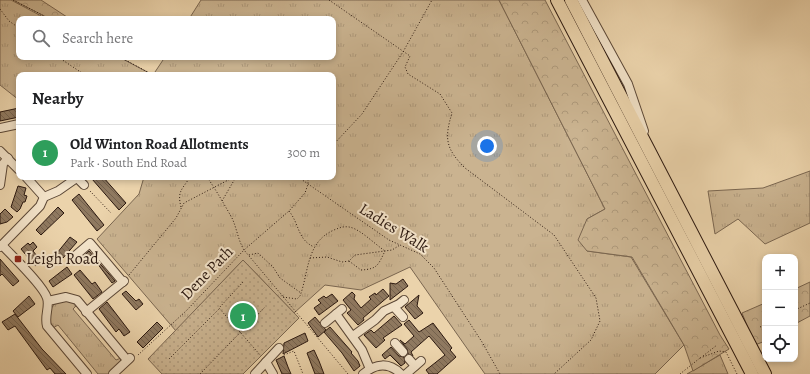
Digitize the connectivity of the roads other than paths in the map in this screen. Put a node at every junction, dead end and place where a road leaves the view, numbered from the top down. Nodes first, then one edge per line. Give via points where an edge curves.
1 (558, 0) edge
2 (571, 0) edge
3 (582, 0) edge
4 (16, 125) edge
5 (0, 128) edge
6 (0, 151) edge
7 (16, 158) edge
8 (9, 159) junction
9 (655, 161) junction
10 (16, 167) edge
11 (29, 180) edge
12 (74, 180) edge
13 (79, 180) edge
14 (0, 185) edge
15 (84, 185) road end
16 (44, 197) junction
17 (1, 246) edge
18 (76, 255) dead end
19 (404, 300) dead end
20 (48, 301) junction
21 (394, 307) junction
22 (86, 312) junction
23 (403, 317) dead end
24 (325, 323) dead end
25 (353, 336) junction
26 (395, 343) dead end
27 (279, 348) road end
28 (402, 352) dead end
29 (409, 359) dead end
30 (264, 365) junction
31 (370, 369) junction
32 (87, 374) edge
33 (114, 374) edge
34 (255, 374) edge
35 (273, 374) edge
36 (363, 374) edge
37 (401, 374) edge
38 (406, 374) edge
39 (752, 374) edge
40 (765, 374) edge

1 - 39 highway
2 - 9 highway
3 - 9 street via 628,84
4 - 5 street
6 - 8 street
7 - 8 street
8 - 10 street
8 - 14 street via 3,164
9 - 40 highway
11 - 16 street
12 - 16 street
13 - 15 street
16 - 17 street via 40,206
17 - 20 street via 43,290
18 - 22 street via 90,243 123,281
19 - 21 street
20 - 22 street via 63,297 72,298 77,300
20 - 32 street via 47,326
21 - 23 street
21 - 25 street via 384,311
22 - 33 street via 130,359
24 - 25 street via 339,312
25 - 31 street
26 - 28 street
27 - 30 street
29 - 38 street via 418,364
30 - 34 street
30 - 35 street
31 - 36 street
31 - 37 street via 386,365

